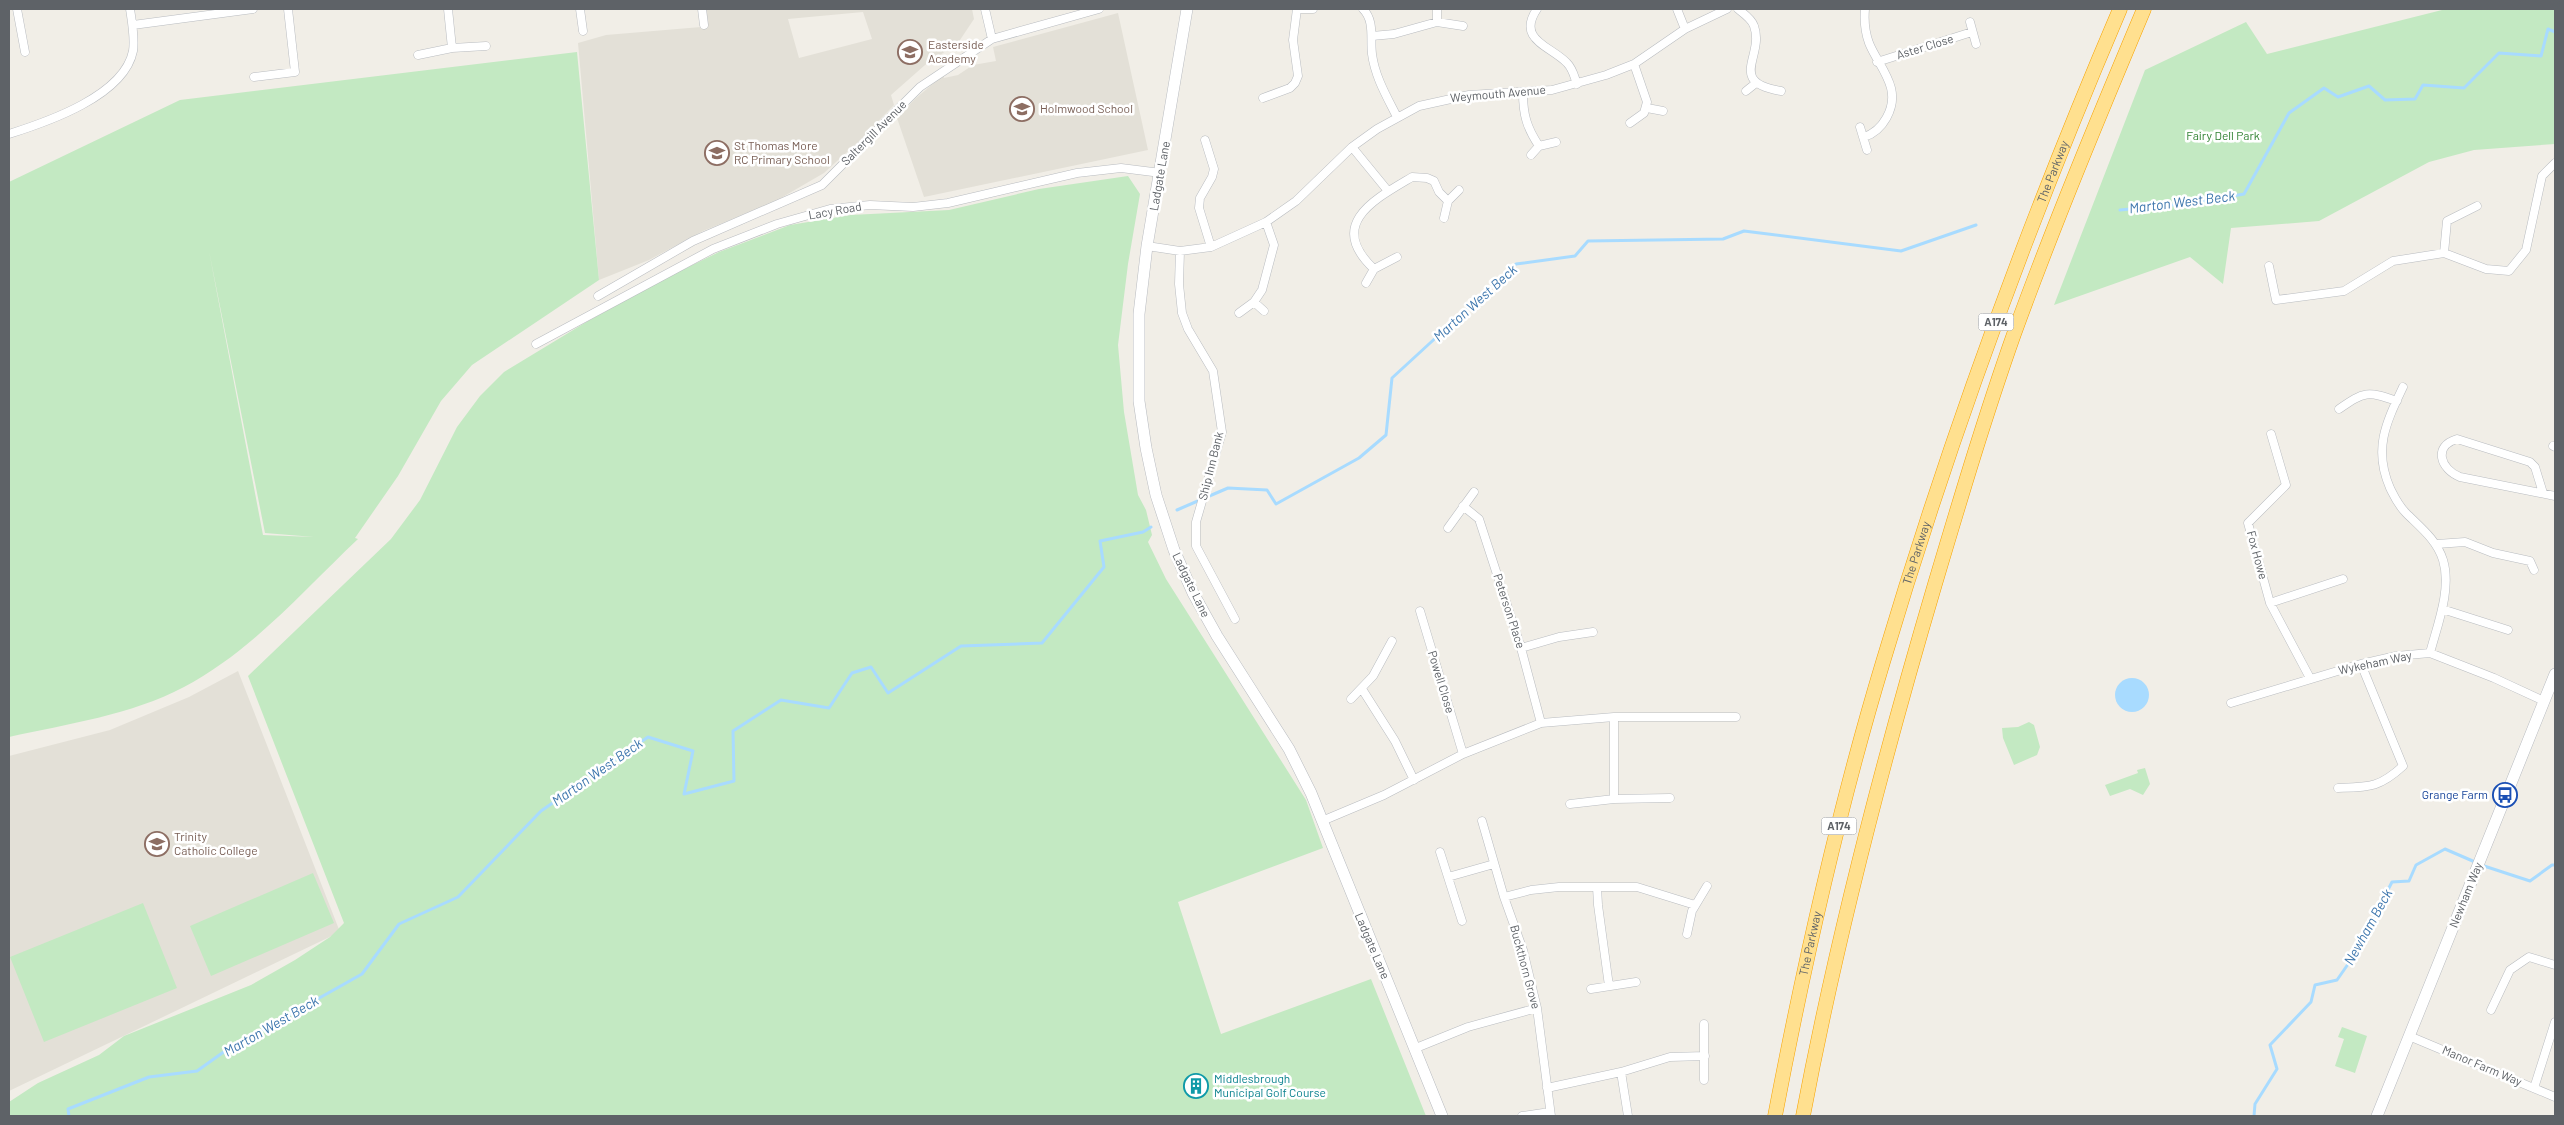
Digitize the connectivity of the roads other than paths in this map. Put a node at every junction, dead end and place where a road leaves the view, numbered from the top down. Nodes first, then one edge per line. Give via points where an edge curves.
1 (17, 9) edge
2 (130, 9) edge
3 (252, 9) edge
4 (288, 9) edge
5 (448, 9) edge
6 (580, 9) edge
7 (702, 9) edge
8 (985, 9) edge
9 (1100, 9) edge
10 (1188, 9) edge
11 (1299, 9) edge
12 (1313, 9) edge
13 (1363, 9) edge
14 (1437, 9) edge
15 (1537, 9) edge
16 (1677, 9) edge
17 (1727, 9) edge
18 (1738, 9) edge
19 (1865, 9) edge
20 (2120, 9) edge
21 (2144, 9) edge
22 (235, 10) edge
23 (1437, 22) junction
24 (1970, 22) dead end
25 (133, 25) junction
26 (704, 25) dead end
27 (1463, 26) dead end
28 (1685, 29) junction
29 (583, 31) dead end
30 (1972, 32) junction
31 (1372, 36) junction
32 (992, 39) junction
33 (1976, 44) dead end
34 (486, 46) dead end
35 (452, 48) junction
36 (25, 52) dead end
37 (418, 55) dead end
38 (1877, 62) junction
39 (1634, 64) junction
40 (254, 77) dead end
41 (1756, 83) junction
42 (1576, 84) junction
43 (1781, 91) dead end
44 (1746, 92) dead end
45 (1523, 93) junction
46 (1263, 98) dead end
47 (1647, 108) junction
48 (1663, 112) dead end
49 (1397, 117) junction
50 (1630, 123) dead end
51 (1860, 127) dead end
52 (9, 134) edge
53 (1864, 137) junction
54 (1205, 140) dead end
55 (1556, 142) dead end
56 (1539, 146) junction
57 (1352, 147) junction
58 (1867, 150) dead end
59 (1531, 155) dead end
60 (2555, 163) edge
61 (1160, 173) junction
62 (1459, 190) dead end
63 (1388, 191) junction
64 (1448, 201) junction
65 (2477, 206) dead end
66 (1444, 218) dead end
67 (1266, 222) junction
68 (1147, 246) junction
69 (1211, 247) junction
70 (1180, 251) junction
71 (2444, 253) junction
72 (1397, 257) dead end
73 (2269, 266) dead end
74 (1374, 269) junction
75 (1366, 283) dead end
76 (598, 296) dead end
77 (1254, 302) junction
78 (1264, 311) dead end
79 (1238, 313) dead end
80 (536, 344) dead end
81 (2403, 387) dead end
82 (2397, 400) junction
83 (2339, 409) dead end
84 (2271, 434) dead end
85 (1474, 492) dead end
86 (2543, 493) junction
87 (2555, 496) edge
88 (1463, 506) junction
89 (1448, 528) dead end
90 (2437, 544) junction
91 (2534, 570) dead end
92 (2343, 579) dead end
93 (2270, 603) junction
94 (2442, 608) junction
95 (1420, 611) dead end
96 (1235, 619) dead end
97 (2508, 630) dead end
98 (1593, 632) dead end
99 (1392, 641) dead end
100 (1521, 648) junction
101 (2430, 653) junction
102 (2361, 664) junction
103 (2555, 674) edge
104 (2310, 678) junction
105 (1362, 689) junction
106 (1351, 699) dead end
107 (2544, 701) junction
108 (2231, 703) dead end
109 (1614, 717) junction
110 (1736, 717) dead end
111 (1541, 723) junction
112 (1463, 754) junction
113 (1414, 780) junction
114 (2338, 788) dead end
115 (1670, 798) dead end
116 (1614, 799) junction
117 (1570, 804) dead end
118 (1322, 821) junction
119 (1482, 821) dead end
120 (1440, 852) dead end
121 (1494, 864) junction
122 (1448, 877) junction
123 (1707, 886) dead end
124 (1597, 887) junction
125 (1504, 897) junction
126 (1695, 905) junction
127 (1462, 922) dead end
128 (1687, 934) dead end
129 (2555, 965) edge
130 (1636, 982) dead end
131 (1609, 986) junction
132 (1591, 989) dead end
133 (1537, 1008) junction
134 (2491, 1010) dead end
135 (2555, 1022) edge
136 (1704, 1024) dead end
137 (2554, 1031) edge
138 (2409, 1036) junction
139 (1416, 1048) junction
140 (1705, 1056) junction
141 (1621, 1072) junction
142 (1704, 1080) dead end
143 (1547, 1088) junction
144 (2534, 1088) junction
145 (2555, 1097) edge
146 (1550, 1114) edge
147 (1442, 1116) edge
148 (1522, 1116) edge
149 (1628, 1116) edge
150 (1775, 1116) edge
151 (1803, 1116) edge
152 (2377, 1116) edge

1 - 36 street
2 - 25 street
3 - 22 street
4 - 40 street via 295,72
5 - 35 street
6 - 29 street
7 - 26 street
8 - 32 street
9 - 32 street, Saltergill Avenue
10 - 61 main road, Ladgate Lane
11 - 12 street
11 - 46 street via 1293,40 1298,76 1290,88
13 - 31 street via 1370,21
14 - 23 street
15 - 42 street via 1531,25 1536,40 1566,61 1572,68
16 - 28 street
17 - 28 street, Weymouth Avenue
18 - 41 street via 1754,24 1751,69
19 - 38 street via 1868,41
20 - 150 highway, The Parkway / A174 via 2009,286 1950,453 1882,663 1816,922
21 - 151 highway, The Parkway / A174 via 2053,230 1977,444 1905,682 1875,797 1844,919
22 - 25 street
23 - 27 street
23 - 31 street via 1394,34
24 - 30 street
25 - 52 street via 133,51 117,81 64,113
28 - 39 street, Weymouth Avenue
30 - 33 street
30 - 38 street, Aster Close
31 - 49 street via 1376,72
32 - 76 street, Saltergill Avenue via 920,87 822,185 693,241
34 - 35 street
35 - 37 street
38 - 53 street via 1891,88 1890,107 1883,124
39 - 42 street, Weymouth Avenue
39 - 47 street
41 - 43 street
41 - 44 street
42 - 45 street, Weymouth Avenue
45 - 49 street, Weymouth Avenue via 1469,95 1436,101
45 - 56 street via 1523,115
47 - 48 street
47 - 50 street
49 - 57 street, Weymouth Avenue
51 - 53 street
53 - 58 street
54 - 69 street via 1214,169 1200,198 1199,208
55 - 56 street
56 - 59 street
57 - 63 street
57 - 67 street, Weymouth Avenue via 1296,201
60 - 71 street via 2542,176 2526,250 2508,272
61 - 68 main road, Ladgate Lane
61 - 80 street, Lacy Road via 1121,168 1077,174 948,202 830,209 777,224 713,249
62 - 64 street
63 - 64 street via 1420,176 1434,182
63 - 74 street via 1366,205 1355,229 1359,250
64 - 66 street
65 - 71 street via 2447,221
67 - 69 street, Weymouth Avenue
67 - 77 street via 1274,245 1262,290
68 - 70 street, Weymouth Avenue
68 - 118 main road, Ladgate Lane via 1139,314 1139,401 1156,495 1192,593 1289,749
69 - 70 street, Weymouth Avenue
70 - 96 street, Ship Inn Bank via 1182,312 1188,329 1213,371 1222,432 1196,522 1196,546
71 - 73 street via 2393,261 2344,291 2276,300
72 - 74 street
74 - 75 street
77 - 78 street
77 - 79 street
81 - 82 street
82 - 83 street via 2371,392 2355,397
82 - 90 street via 2381,442 2385,475 2397,504
84 - 93 street, Fox Howe via 2286,485 2248,523
85 - 88 street
86 - 86 street via 2535,466 2530,462 2457,439 2449,441 2443,451 2443,464 2449,473
86 - 87 street
88 - 89 street
88 - 100 street, Peterson Place via 1479,519
90 - 91 street via 2465,542 2530,561
90 - 94 street via 2444,562 2446,585
92 - 93 street
93 - 104 street, Fox Howe
94 - 97 street
94 - 101 street
95 - 112 street, Powell Close
98 - 100 street
99 - 105 street
100 - 111 street, Peterson Place
101 - 102 street, Wykeham Way
101 - 107 street, Wykeham Way
102 - 104 street, Wykeham Way
102 - 114 street via 2403,766 2386,782
103 - 107 main road, Newham Way
104 - 108 street, Wykeham Way
105 - 106 street
105 - 113 street via 1396,741
107 - 138 main road, Newham Way
109 - 110 street
109 - 111 street
109 - 116 street
111 - 112 street
112 - 113 street
113 - 118 street
115 - 116 street
116 - 117 street
118 - 139 main road, Ladgate Lane
119 - 121 street, Buckthorn Grove
120 - 122 street
121 - 122 street
121 - 125 street, Buckthorn Grove
122 - 127 street
123 - 126 street
124 - 125 street via 1531,890
124 - 126 street via 1637,887
124 - 131 street
125 - 133 street, Buckthorn Grove via 1523,950
126 - 128 street
129 - 134 street via 2529,957 2510,970
130 - 131 street
131 - 132 street
133 - 139 street via 1468,1027
133 - 143 street, Buckthorn Grove
135 - 137 street
136 - 140 street
137 - 144 street
138 - 144 street, Manor Farm Way
138 - 152 main road, Newham Way
139 - 147 main road, Ladgate Lane
140 - 141 street via 1670,1057
140 - 142 street
141 - 143 street
141 - 149 street
143 - 146 street, Buckthorn Grove
144 - 145 street, Manor Farm Way
146 - 148 street

